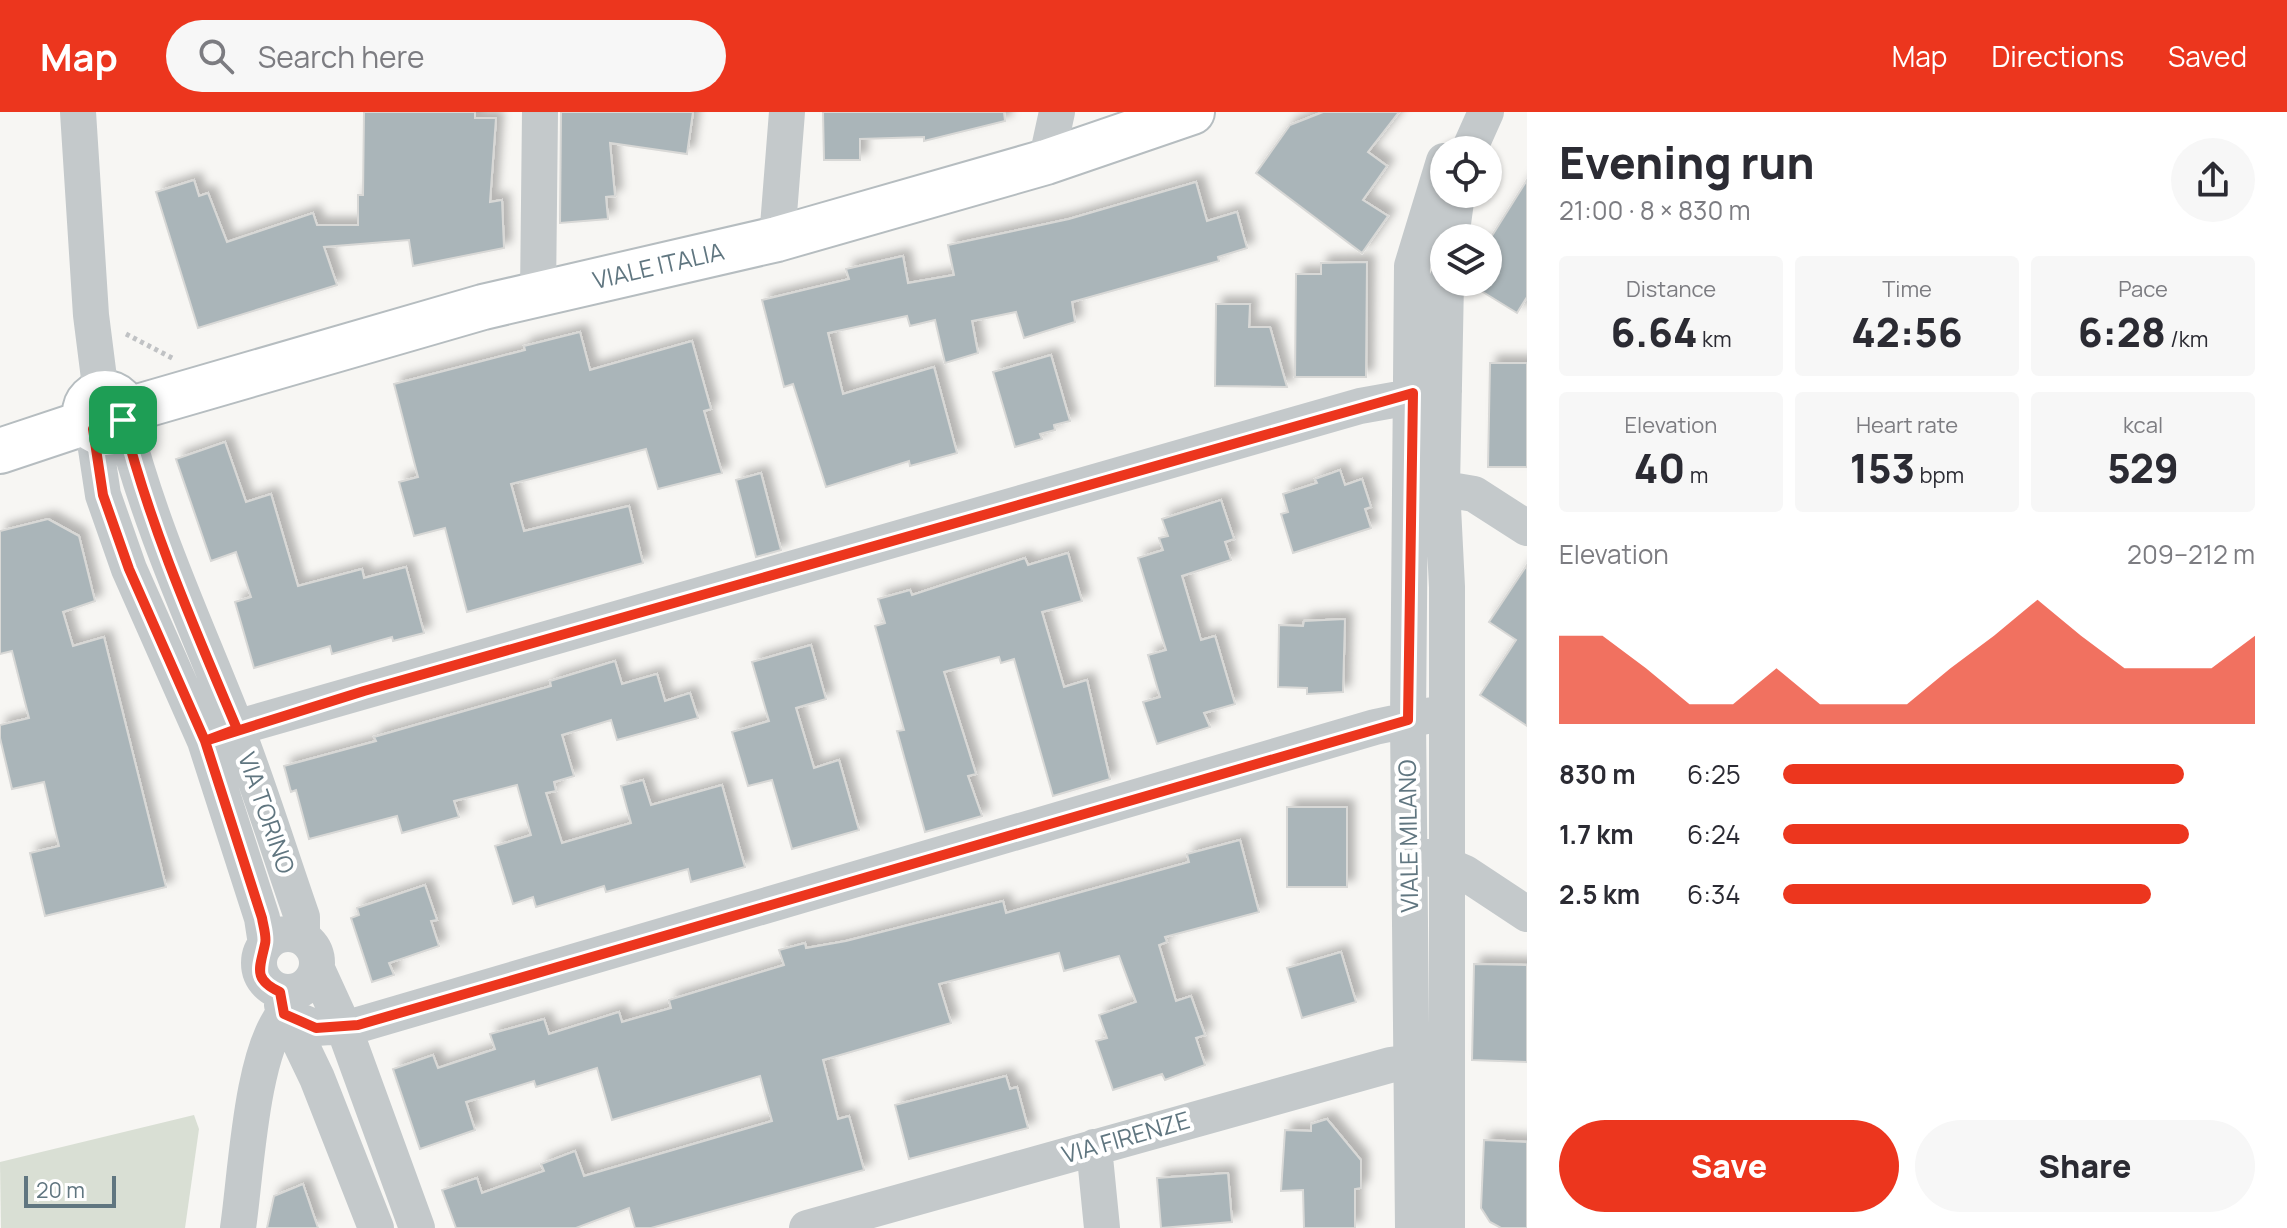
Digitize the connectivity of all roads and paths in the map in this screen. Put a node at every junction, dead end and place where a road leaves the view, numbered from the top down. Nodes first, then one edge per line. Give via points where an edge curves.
1 (78, 112) edge
2 (540, 112) edge
3 (787, 112) edge
4 (1057, 112) edge
5 (1192, 112) edge
6 (1459, 112) edge
7 (1486, 112) edge
8 (1452, 136) edge
9 (1475, 136) edge
10 (1046, 162) junction
11 (1430, 207) edge
12 (777, 239) junction
13 (538, 294) junction
14 (1444, 296) edge
15 (1428, 392) junction
16 (106, 415) junction
17 (0, 451) edge
18 (1426, 485) junction
19 (1527, 528) edge
20 (1446, 712) junction
21 (1408, 720) junction
22 (221, 735) junction
23 (1410, 850) junction
24 (1447, 865) junction
25 (1527, 914) edge
26 (266, 944) junction
27 (296, 981) junction
28 (344, 1028) junction
29 (1429, 1059) junction
30 (1094, 1147) junction
31 (1421, 1224) edge
32 (238, 1228) edge
33 (376, 1228) edge
34 (417, 1228) edge
35 (807, 1228) edge
36 (1102, 1228) edge
37 (1447, 1228) edge

1 - 16 street, VIA TORINO via 91,315
2 - 13 street
3 - 12 street
4 - 10 street
5 - 10 main road, VIALE ITALIA
6 - 8 street
7 - 9 street
10 - 12 main road, VIALE ITALIA
11 - 15 street, VIALE MILANO via 1412,266
12 - 13 main road, VIALE ITALIA
13 - 16 main road, VIALE ITALIA
14 - 15 street, VIALE MILANO
15 - 18 street, VIALE MILANO
15 - 22 street
16 - 17 main road, VIALE ITALIA
16 - 22 street, VIA TORINO via 103,495 129,569
18 - 19 street via 1474,494
18 - 20 street, VIALE MILANO via 1447,587
18 - 21 street, VIALE MILANO
20 - 21 street
20 - 24 street, VIALE MILANO
21 - 23 street, VIALE MILANO
21 - 28 street
22 - 26 street, VIA TORINO
22 - 27 street, VIA TORINO via 302,917
23 - 24 street
23 - 29 street, VIALE MILANO
24 - 25 street
24 - 29 street, VIALE MILANO
26 - 27 street via 283,934
26 - 27 street, VIA TORINO via 258,960 264,980
27 - 28 street, VIA TORINO
27 - 28 street via 316,1028
27 - 32 street via 260,1071
27 - 33 street, VIA TORINO via 317,1078
28 - 34 street, VIA TORINO
29 - 30 street, VIA FIRENZE
29 - 31 street, VIALE MILANO
29 - 37 street, VIALE MILANO
30 - 35 street, VIA FIRENZE
30 - 36 street

